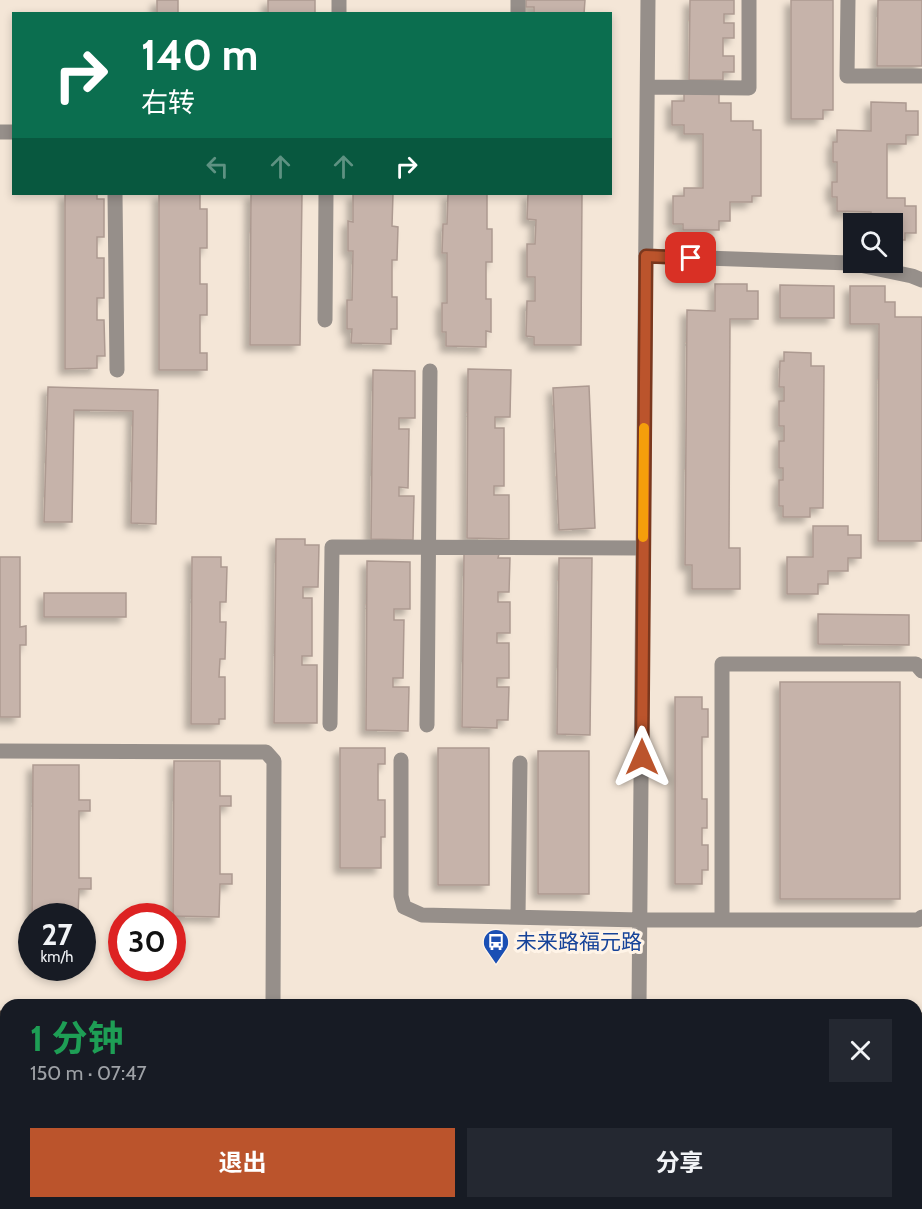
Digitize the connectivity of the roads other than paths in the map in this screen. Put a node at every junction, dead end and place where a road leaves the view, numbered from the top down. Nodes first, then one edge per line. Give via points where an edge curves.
1 (648, 0) edge
2 (749, 0) edge
3 (848, 0) edge
4 (922, 76) edge
5 (648, 87) junction
6 (115, 195) edge
7 (326, 195) edge
8 (646, 256) junction
9 (922, 280) edge
10 (325, 320) dead end
11 (117, 370) dead end
12 (430, 371) dead end
13 (429, 548) junction
14 (643, 548) junction
15 (922, 671) edge
16 (330, 724) dead end
17 (427, 724) dead end
18 (0, 751) edge
19 (401, 760) dead end
20 (520, 762) dead end
21 (922, 916) edge
22 (518, 917) junction
23 (640, 920) junction
24 (722, 920) junction
25 (273, 999) edge
26 (639, 999) edge

1 - 5 street
2 - 5 street via 749,88
3 - 4 street via 847,76
5 - 8 street
6 - 11 street
7 - 10 street
8 - 9 street via 850,263
8 - 14 street
12 - 13 street
13 - 14 street
13 - 16 street via 332,547
13 - 17 street
14 - 23 street
15 - 24 street via 916,664 722,664
18 - 25 street via 266,752 274,761
19 - 22 street via 401,896 405,907 422,915
20 - 22 street
21 - 24 street via 918,920
22 - 23 street
23 - 24 street
23 - 26 street

